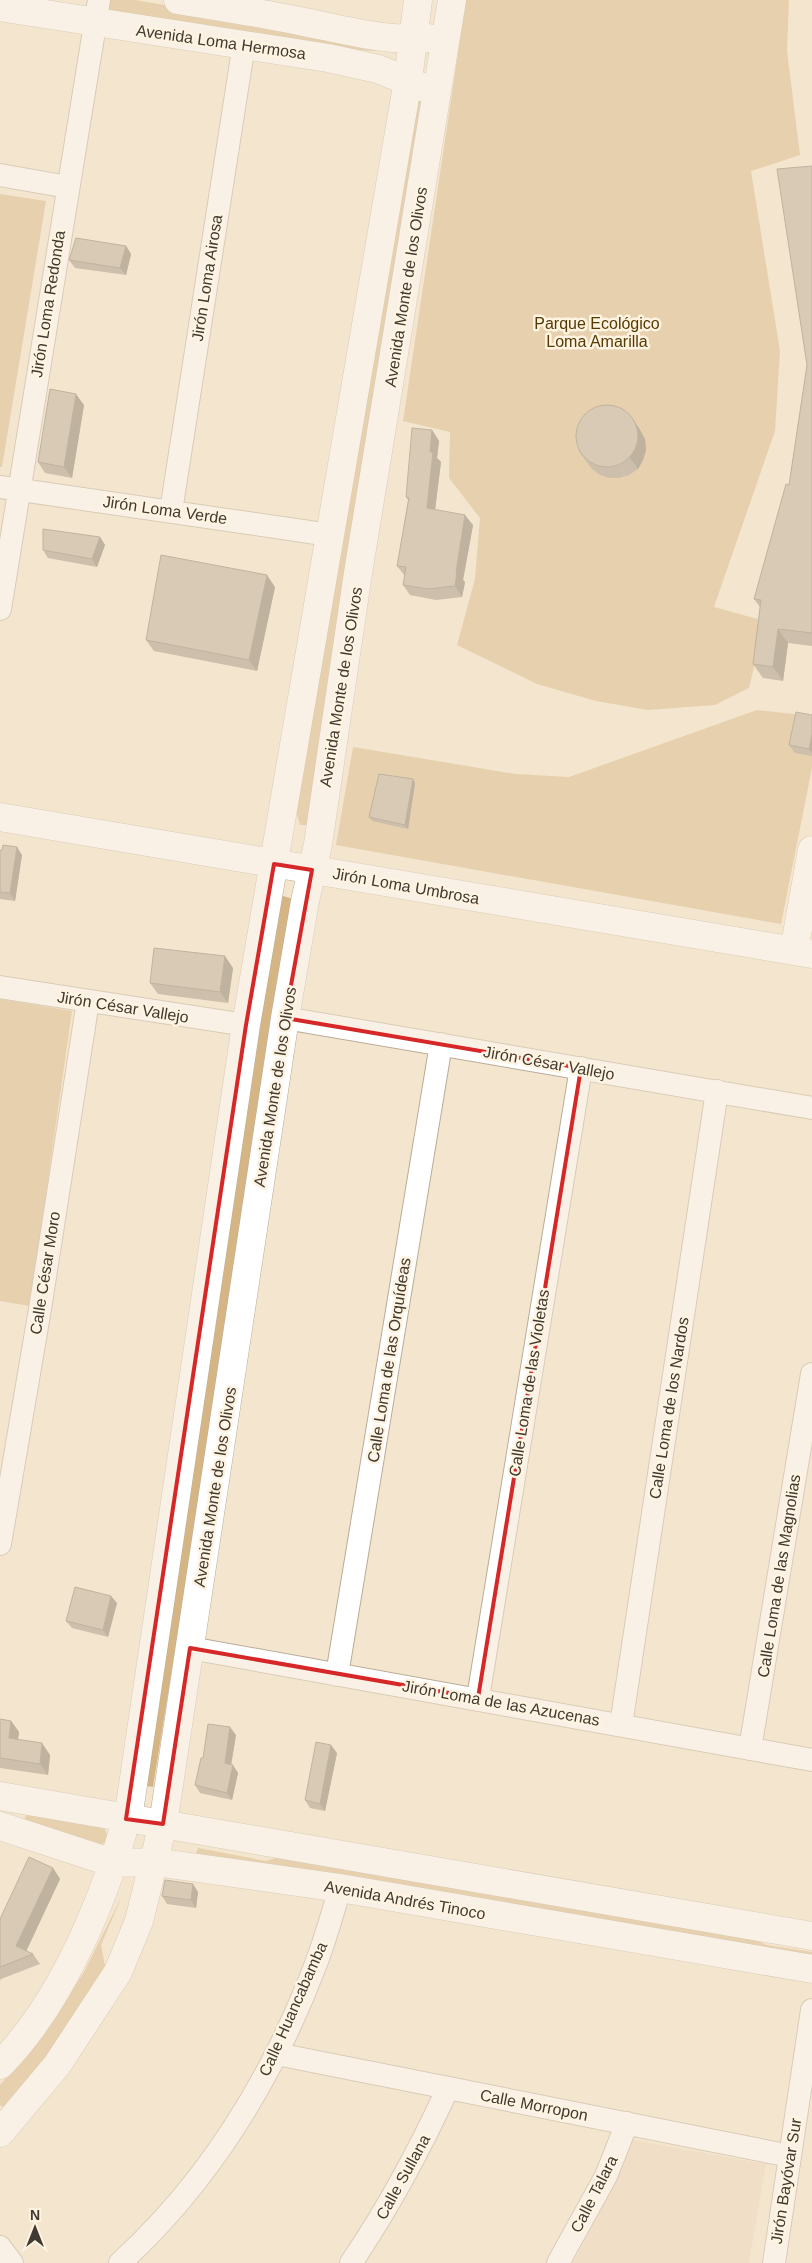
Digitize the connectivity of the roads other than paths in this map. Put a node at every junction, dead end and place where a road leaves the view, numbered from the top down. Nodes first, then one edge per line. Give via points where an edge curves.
1 (178, 0) edge
2 (418, 0) edge
3 (452, 0) edge
4 (253, 6) edge
5 (0, 7) edge
6 (97, 12) edge
7 (446, 37) junction
8 (412, 40) junction
9 (244, 44) junction
10 (408, 80) junction
11 (438, 94) junction
12 (0, 175) edge
13 (68, 187) junction
14 (9, 488) edge
15 (171, 511) junction
16 (330, 535) junction
17 (0, 609) edge
18 (0, 817) edge
19 (812, 850) edge
20 (274, 864) junction
21 (312, 870) junction
22 (803, 952) edge
23 (0, 987) edge
24 (88, 1001) junction
25 (285, 1018) junction
26 (246, 1025) junction
27 (441, 1044) junction
28 (581, 1068) junction
29 (717, 1091) junction
30 (812, 1108) edge
31 (812, 1374) edge
32 (0, 1544) edge
33 (190, 1648) junction
34 (337, 1675) junction
35 (478, 1698) junction
36 (621, 1725) junction
37 (750, 1749) junction
38 (812, 1760) edge
39 (0, 1796) edge
40 (126, 1819) junction
41 (163, 1824) junction
42 (0, 1826) edge
43 (155, 1862) junction
44 (113, 1863) junction
45 (340, 1888) junction
46 (812, 1936) edge
47 (812, 1969) edge
48 (812, 2010) edge
49 (277, 2054) junction
50 (0, 2065) edge
51 (448, 2088) junction
52 (628, 2123) junction
53 (3, 2124) edge
54 (790, 2156) junction
55 (0, 2247) edge
56 (12, 2263) edge
57 (120, 2263) edge
58 (351, 2263) edge
59 (558, 2263) edge
60 (774, 2263) edge

1 - 4 street, Avenida Loma Hermosa
2 - 8 street, Avenida Monte de los Olivos
3 - 7 street, Avenida Monte de los Olivos
4 - 8 street, Avenida Loma Hermosa via 384,38
5 - 6 street, Avenida Loma Hermosa
6 - 9 street, Avenida Loma Hermosa
6 - 13 street, Jirón Loma Redonda
7 - 8 street, Avenida Loma Hermosa
7 - 11 street, Avenida Monte de los Olivos
8 - 10 street, Avenida Monte de los Olivos
9 - 10 street, Avenida Loma Hermosa via 378,69
9 - 15 street, Jirón Loma Airosa
10 - 11 street, Avenida Loma Hermosa
10 - 16 street, Avenida Monte de los Olivos
11 - 21 street, Avenida Monte de los Olivos
12 - 13 street
13 - 14 street, Jirón Loma Redonda
14 - 15 street, Jirón Loma Verde
14 - 17 street, Jirón Loma Redonda
15 - 16 street, Jirón Loma Verde
16 - 20 street, Avenida Monte de los Olivos
18 - 20 street, Jirón Loma Umbrosa
19 - 22 street
20 - 21 street, Jirón Loma Umbrosa
20 - 26 street, Avenida Monte de los Olivos
21 - 22 street, Jirón Loma Umbrosa
21 - 25 street, Avenida Monte de los Olivos
23 - 24 street, Jirón César Vallejo
24 - 26 street, Jirón César Vallejo
24 - 32 street, Calle César Moro
25 - 27 street, Jirón César Vallejo
25 - 33 street, Avenida Monte de los Olivos
26 - 40 street, Avenida Monte de los Olivos
27 - 28 street, Jirón César Vallejo
27 - 34 street, Calle Loma de las Orquídeas
28 - 29 street, Jirón César Vallejo
28 - 35 street, Calle Loma de las Violetas
29 - 30 street, Jirón César Vallejo
29 - 36 street, Calle Loma de los Nardos
31 - 37 street, Calle Loma de las Magnolias
33 - 34 street, Jirón Loma de las Azucenas
33 - 41 street, Avenida Monte de los Olivos
34 - 35 street, Jirón Loma de las Azucenas
35 - 36 street, Jirón Loma de las Azucenas
36 - 37 street, Jirón Loma de las Azucenas
37 - 38 street, Jirón Loma de las Azucenas
39 - 40 street, Avenida Andrés Tinoco
40 - 41 street, Avenida Andrés Tinoco
40 - 44 street, Avenida Monte de los Olivos
41 - 43 street, Avenida Monte de los Olivos
41 - 46 street, Avenida Andrés Tinoco
42 - 44 street, Avenida Andrés Tinoco
43 - 44 street, Avenida Andrés Tinoco
43 - 45 street, Avenida Andrés Tinoco
43 - 53 street, Avenida Monte de los Olivos via 138,1922 118,1972 57,2065
44 - 50 street, Avenida Monte de los Olivos via 76,1954 43,2010
45 - 47 street, Avenida Andrés Tinoco
45 - 49 street, Calle Huancabamba via 318,1960
48 - 54 street, Jirón Bayóvar Sur
49 - 51 street, Calle Morropon
49 - 57 street, Calle Huancabamba via 240,2120 188,2193
51 - 52 street, Calle Morropon
51 - 58 street, Calle Sullana via 418,2152 379,2222
52 - 54 street, Calle Morropon
52 - 59 street, Calle Talara via 606,2176
54 - 60 street, Jirón Bayóvar Sur
55 - 56 street

